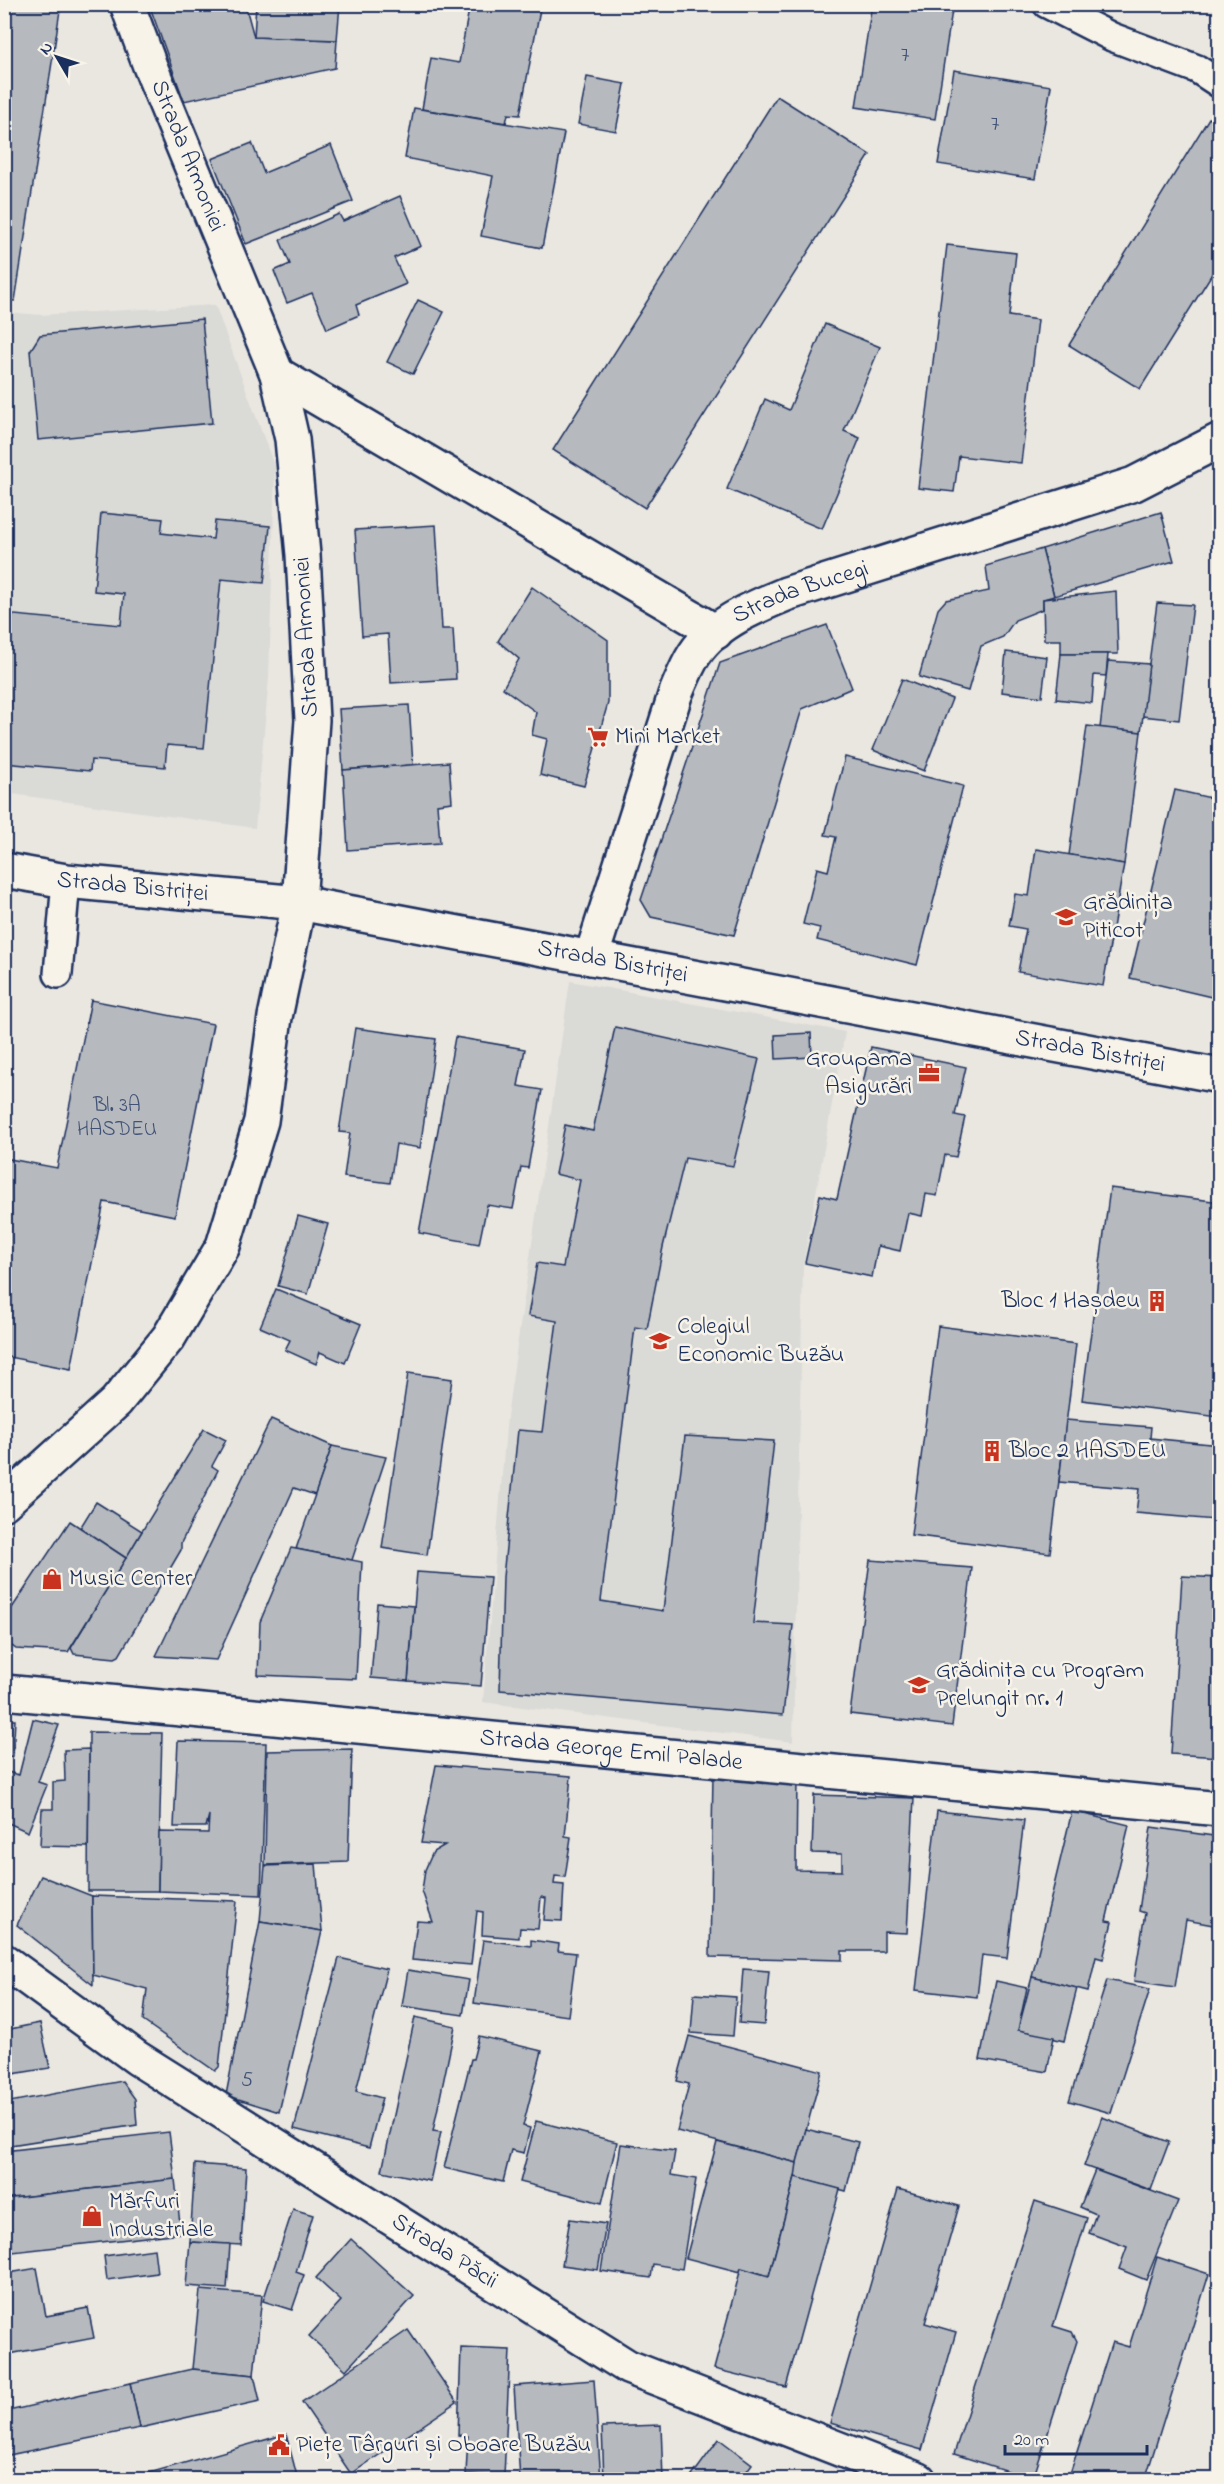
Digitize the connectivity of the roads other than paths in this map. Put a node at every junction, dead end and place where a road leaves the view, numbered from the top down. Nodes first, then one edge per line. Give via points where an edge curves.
1 (127, 4) edge
2 (1047, 4) edge
3 (1220, 84) edge
4 (277, 374) junction
5 (1220, 440) edge
6 (716, 632) junction
7 (4, 870) edge
8 (66, 881) junction
9 (299, 903) junction
10 (591, 958) junction
11 (58, 974) dead end
12 (1220, 1076) edge
13 (4, 1503) edge
14 (4, 1692) edge
15 (1220, 1809) edge
16 (4, 1961) edge
17 (919, 2480) edge

1 - 4 street, Strada Armoniei
2 - 3 lane via 1112,37 1197,69
4 - 6 street
4 - 9 street, Strada Armoniei via 292,438 312,720
5 - 6 street, Strada Bucegi via 1134,484 786,594 744,612
6 - 10 street, Strada Bucegi via 692,658 675,695
7 - 8 street, Strada Bistriței
8 - 9 street, Strada Bistriței
8 - 11 lane
9 - 10 street, Strada Bistriței
9 - 13 street, Strada Armoniei via 275,1017 261,1121 223,1246 169,1337 116,1402
10 - 12 street, Strada Bistriței
14 - 15 street, Strada George Emil Palade
16 - 17 street, Strada Păcii via 137,2058 628,2367

